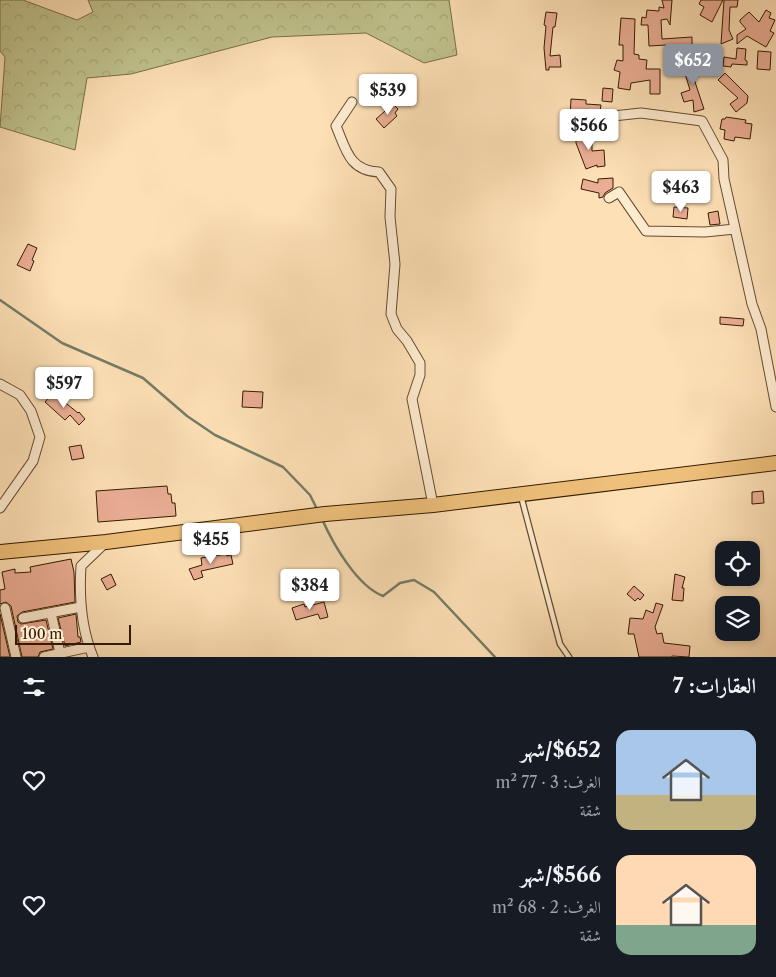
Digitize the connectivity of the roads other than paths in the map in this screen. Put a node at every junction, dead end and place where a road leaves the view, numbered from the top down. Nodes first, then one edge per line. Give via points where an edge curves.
1 (352, 102) dead end
2 (600, 132) dead end
3 (609, 198) dead end
4 (735, 229) junction
5 (0, 384) edge
6 (776, 407) edge
7 (776, 463) edge
8 (520, 494) junction
9 (433, 505) junction
10 (0, 508) edge
11 (106, 542) junction
12 (0, 552) edge
13 (5, 608) dead end
14 (81, 608) junction
15 (51, 613) junction
16 (23, 618) dead end
17 (5, 625) edge
18 (89, 647) junction
19 (60, 653) junction
20 (16, 657) edge
21 (44, 657) edge
22 (93, 657) edge
23 (569, 657) edge

1 - 9 street via 336,126 350,160 368,172 379,172 390,190 395,264 391,314 420,363 420,375 412,399
2 - 4 street via 604,117 641,113 702,122 723,160
3 - 4 street via 619,192 646,231
4 - 6 street via 761,329
5 - 10 street via 20,395 31,411 40,437 33,461
7 - 8 main road
8 - 9 main road
8 - 23 lane via 560,644
9 - 11 main road via 305,516
11 - 12 main road
11 - 14 street via 81,566
13 - 17 street
14 - 15 street
14 - 18 street
15 - 16 street
15 - 19 street
17 - 20 street
18 - 19 street
18 - 22 street
19 - 21 street

